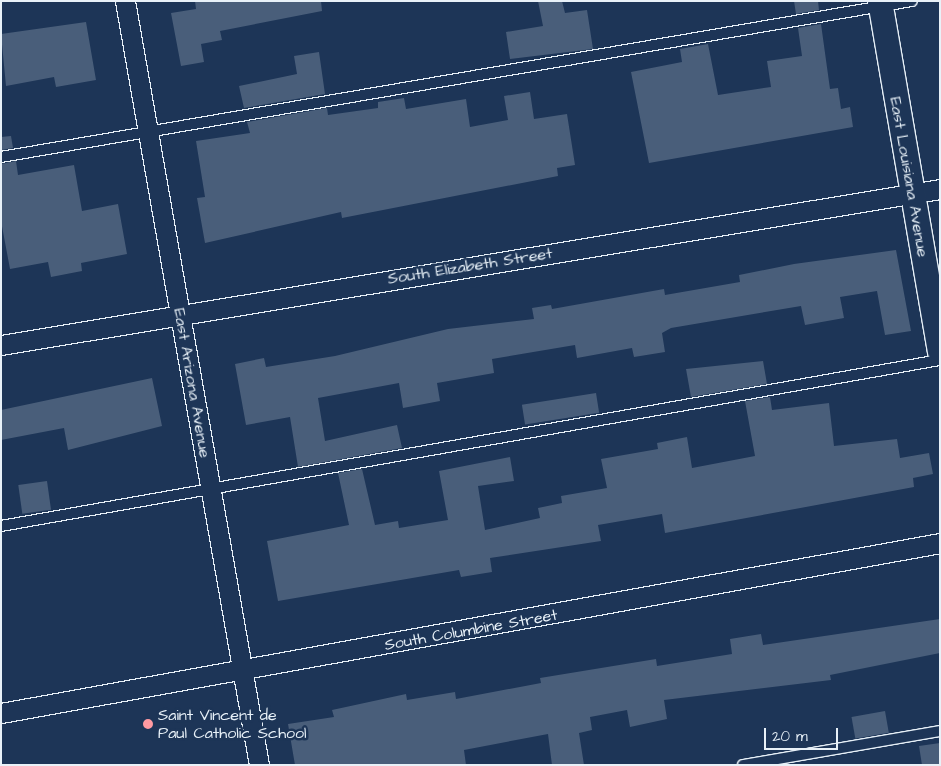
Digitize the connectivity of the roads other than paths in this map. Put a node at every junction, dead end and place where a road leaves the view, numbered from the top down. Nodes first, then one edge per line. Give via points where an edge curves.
1 (125, 1) edge
2 (912, 1) edge
3 (880, 4) edge
4 (148, 130) junction
5 (1, 157) edge
6 (940, 189) edge
7 (911, 195) junction
8 (180, 312) junction
9 (1, 345) edge
10 (940, 352) edge
11 (940, 360) edge
12 (211, 489) junction
13 (1, 526) edge
14 (940, 543) edge
15 (242, 670) junction
16 (1, 713) edge
17 (940, 730) edge
18 (259, 765) edge
19 (743, 765) edge

1 - 4 street, East Arizona Avenue
2 - 3 lane
3 - 4 lane
3 - 7 street, East Louisiana Avenue
4 - 5 lane
4 - 8 street, East Arizona Avenue
6 - 7 street, South Elizabeth Street
7 - 8 street, South Elizabeth Street
7 - 10 street, East Louisiana Avenue
8 - 9 street, South Elizabeth Street
8 - 12 street, East Arizona Avenue
11 - 12 lane
12 - 13 lane
12 - 15 street, East Arizona Avenue
14 - 15 street, South Columbine Street
15 - 16 street, South Columbine Street
15 - 18 street, East Arizona Avenue
17 - 19 lane

